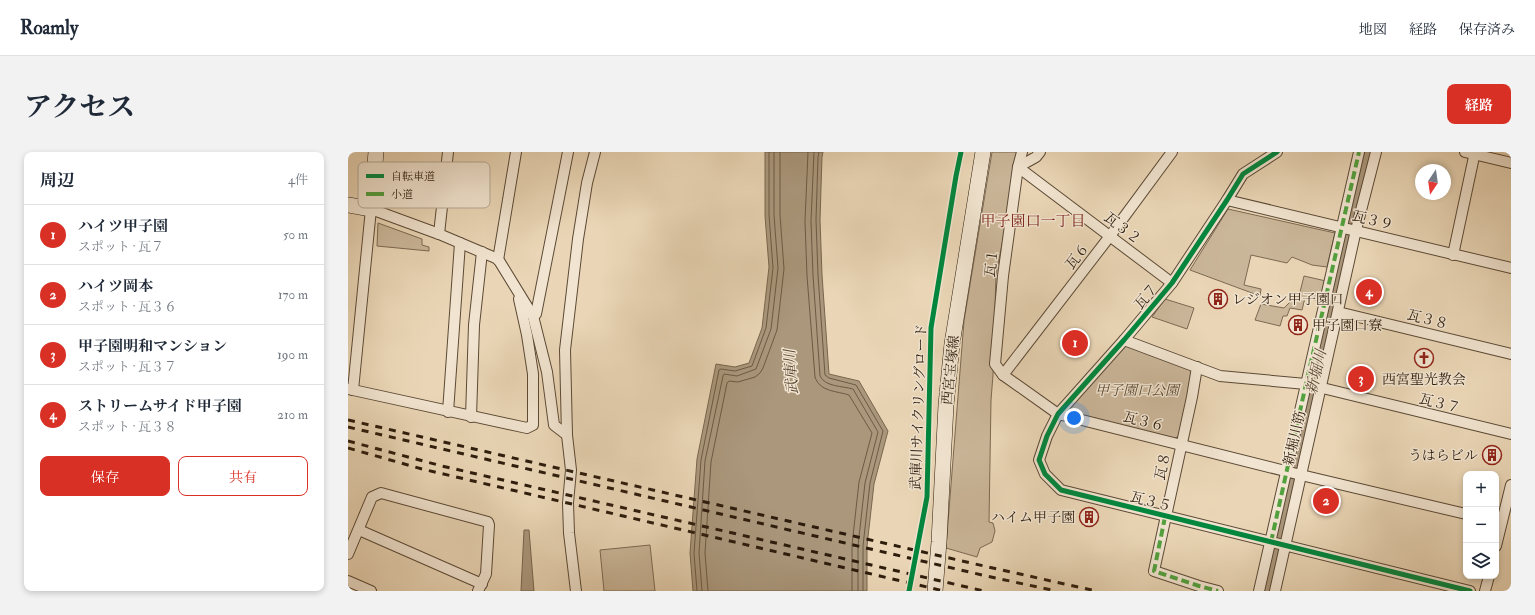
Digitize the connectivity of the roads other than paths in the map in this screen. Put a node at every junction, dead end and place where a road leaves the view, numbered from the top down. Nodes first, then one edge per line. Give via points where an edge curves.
1 (376, 152) edge
2 (448, 152) edge
3 (516, 152) edge
4 (568, 152) edge
5 (595, 152) edge
6 (983, 152) edge
7 (1022, 152) edge
8 (1040, 152) edge
9 (1172, 152) edge
10 (1277, 152) edge
11 (1359, 152) edge
12 (1376, 152) edge
13 (1471, 153) edge
14 (375, 162) edge
15 (447, 162) edge
16 (1511, 163) edge
17 (1018, 167) junction
18 (1228, 200) junction
19 (348, 205) edge
20 (358, 207) edge
21 (365, 208) edge
22 (442, 208) edge
23 (371, 209) junction
24 (1348, 229) junction
25 (439, 234) junction
26 (1110, 236) junction
27 (460, 243) junction
28 (482, 252) junction
29 (1453, 255) junction
30 (498, 260) junction
31 (1511, 268) edge
32 (1172, 283) junction
33 (517, 291) junction
34 (1338, 312) junction
35 (533, 316) junction
36 (1124, 340) junction
37 (1511, 354) edge
38 (1197, 367) junction
39 (1003, 375) junction
40 (1312, 386) junction
41 (351, 390) edge
42 (448, 412) junction
43 (1058, 414) junction
44 (471, 417) junction
45 (1511, 434) edge
46 (566, 435) junction
47 (1181, 445) junction
48 (1039, 460) joint
49 (1293, 473) junction
50 (1511, 485) edge
51 (1463, 513) edge
52 (1165, 517) junction
53 (1503, 522) edge
54 (359, 530) junction
55 (1277, 543) junction
56 (1497, 543) edge
57 (348, 554) edge
58 (1488, 579) edge
59 (348, 581) edge
60 (480, 587) edge
61 (371, 591) edge
62 (576, 591) edge
63 (935, 591) edge
64 (1218, 591) edge
65 (1259, 591) edge
66 (1274, 591) edge
67 (1470, 591) edge
68 (1485, 591) edge

1 - 14 main road
2 - 15 street
3 - 30 street
4 - 35 street via 536,314
5 - 46 street via 578,239 565,350
6 - 63 main road, 西宮宝塚線 via 952,344
7 - 17 street, 瓦１
8 - 17 street
9 - 26 street, 瓦６
10 - 18 street, 瓦７ via 1243,174
11 - 24 street
12 - 24 street, 新堀川筋
13 - 16 street
13 - 29 street
17 - 26 street, 瓦３２
17 - 39 street, 瓦１ via 1003,276 995,364
18 - 24 street, 瓦３９
18 - 32 street, 瓦７
19 - 20 main road
21 - 23 main road
22 - 25 street
23 - 25 street
23 - 41 street
24 - 29 street, 瓦３９
24 - 34 street, 新堀川筋
24 - 40 street
25 - 27 street
26 - 32 street, 瓦３２
26 - 39 street, 瓦６
27 - 28 street
27 - 42 street
28 - 30 street
28 - 44 street via 474,325
29 - 31 street, 瓦３９
30 - 33 street
32 - 36 street, 瓦７
33 - 35 street
33 - 44 street via 533,374 533,425 527,428
34 - 37 street, 瓦３８
34 - 40 street, 新堀川筋
35 - 46 street via 547,372 554,425
36 - 38 street, 瓦３７
36 - 43 street, 瓦７
38 - 40 street, 瓦３７ via 1220,376
38 - 47 street, 瓦８
39 - 43 street, 瓦３６
40 - 45 street, 瓦３７
40 - 49 street, 新堀川筋
40 - 49 street
41 - 42 street
42 - 44 street
43 - 47 street, 瓦３６
43 - 48 street, 瓦７
46 - 62 street via 571,470 569,533
47 - 49 street, 瓦３６
47 - 52 street, 瓦８
48 - 52 street, 瓦３５ via 1044,474 1061,490
49 - 51 street, 瓦３６
49 - 55 street, 新堀川筋
49 - 55 street
50 - 53 street
52 - 55 street, 瓦３５
52 - 64 street, 瓦８ via 1154,571
53 - 56 street
54 - 57 street
54 - 60 street
54 - 60 street via 372,497 381,493 488,522 486,574
55 - 65 street
55 - 66 street, 新堀川筋
55 - 67 street, 瓦３５
58 - 68 street
59 - 61 street

